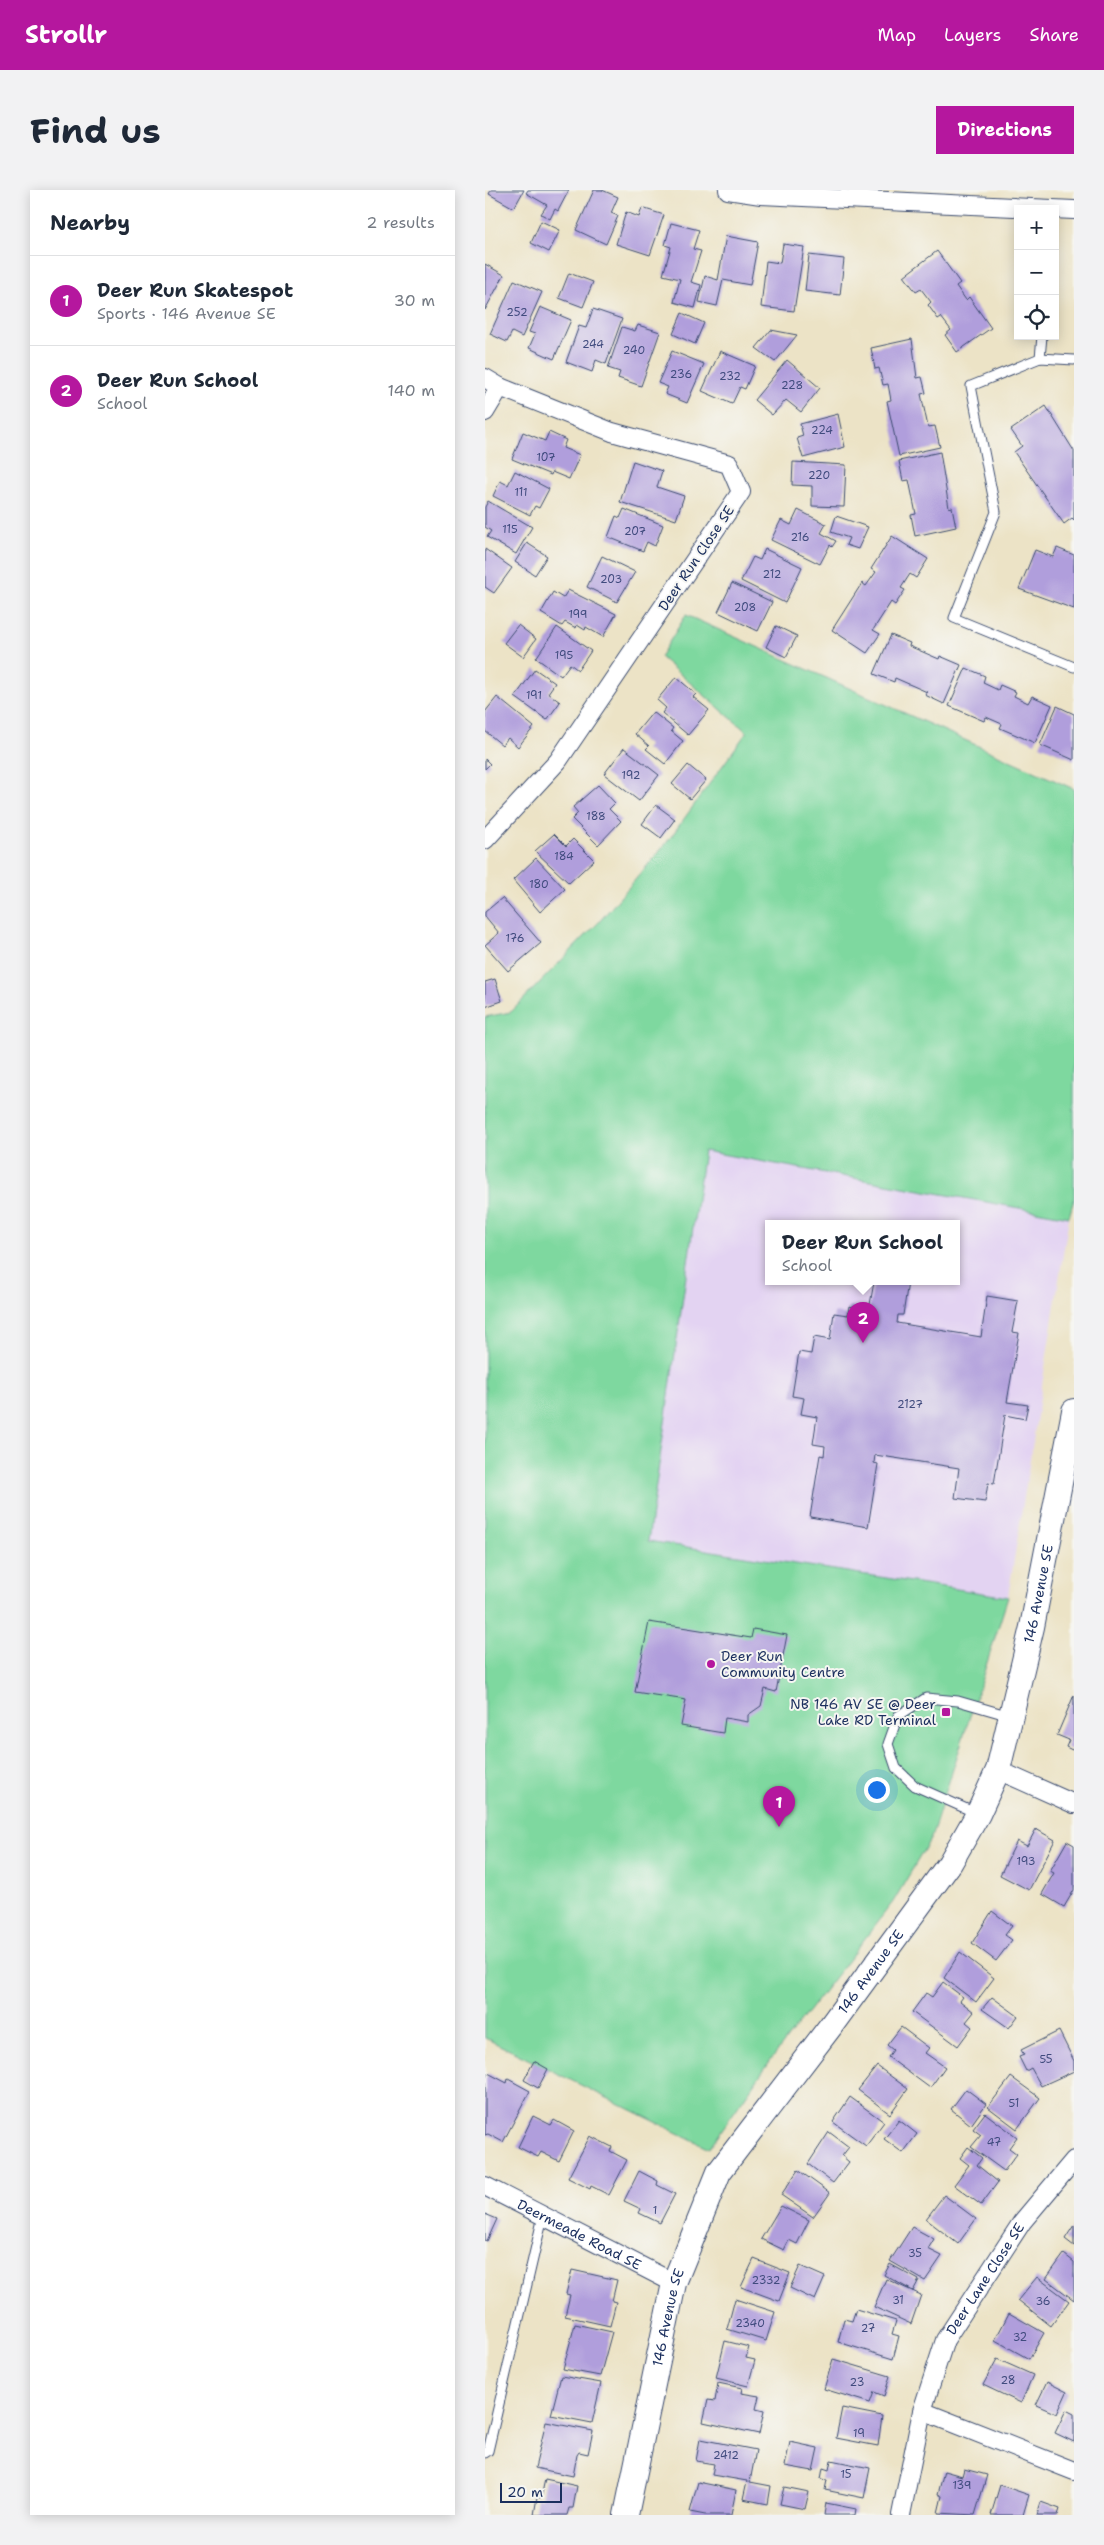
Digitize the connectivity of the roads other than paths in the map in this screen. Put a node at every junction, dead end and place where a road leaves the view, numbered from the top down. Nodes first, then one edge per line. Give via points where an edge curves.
1 (728, 190) edge
2 (1014, 207) edge
3 (1059, 209) edge
4 (1074, 210) edge
5 (1042, 340) edge
6 (1040, 358) junction
7 (1074, 360) edge
8 (493, 383) edge
9 (485, 412) edge
10 (1074, 667) edge
11 (485, 840) edge
12 (1074, 1411) edge
13 (1012, 1717) junction
14 (998, 1770) junction
15 (1074, 1804) edge
16 (978, 1814) junction
17 (1074, 2160) edge
18 (485, 2186) edge
19 (543, 2216) junction
20 (674, 2283) junction
21 (922, 2411) junction
22 (485, 2453) edge
23 (1074, 2471) edge
24 (626, 2515) edge
25 (901, 2515) edge

1 - 2 street via 761,195
3 - 4 street
5 - 6 lane
6 - 7 lane
6 - 10 lane via 971,386 997,512 954,618
8 - 9 street, Deer Run Close SE
8 - 11 street, Deer Run Close SE via 612,432 729,464 741,492 558,761
12 - 13 street, 146 Avenue SE
13 - 14 street, 146 Avenue SE
13 - 16 lane via 958,1701 926,1698 898,1716 888,1744 896,1768 915,1786
14 - 15 street
14 - 16 street, 146 Avenue SE
16 - 20 street, 146 Avenue SE via 950,1863 719,2172
17 - 21 street, Deer Lane Close SE via 1022,2222 945,2340
18 - 19 street, Deermeade Road SE
19 - 20 street, Deermeade Road SE
19 - 22 lane
20 - 24 street, 146 Avenue SE
21 - 23 street
21 - 25 street, Deer Lane Close SE

